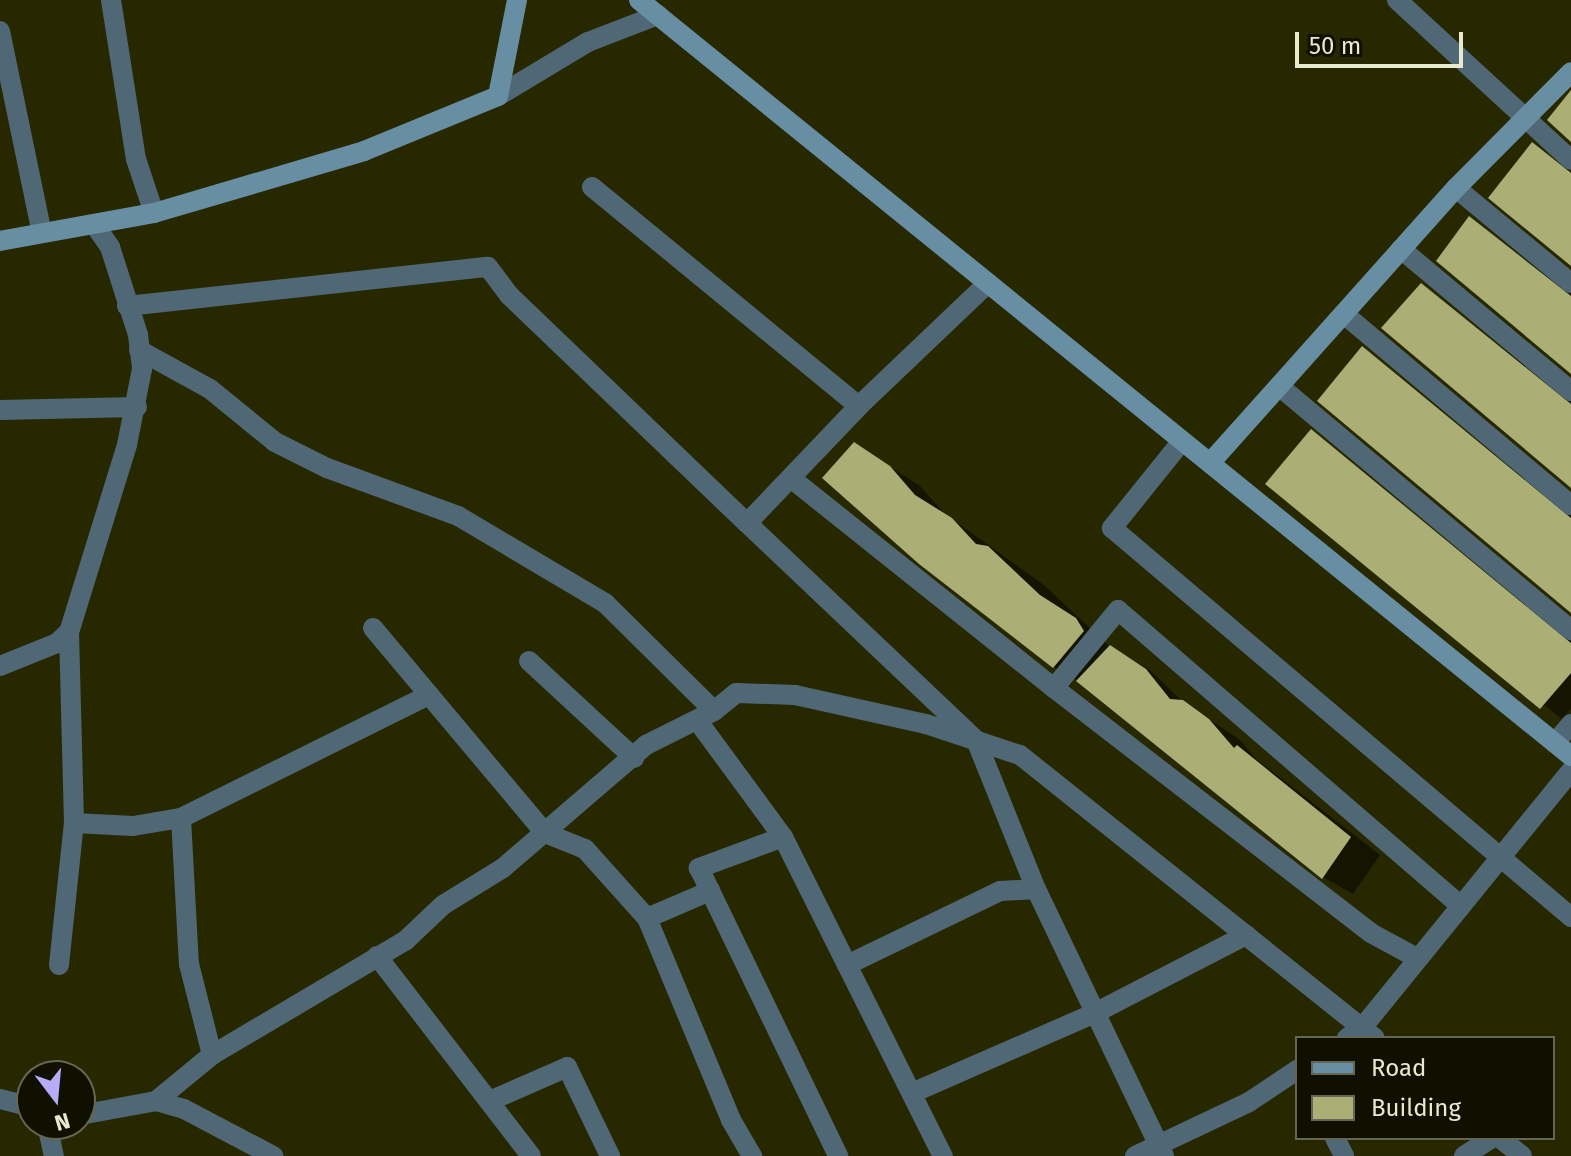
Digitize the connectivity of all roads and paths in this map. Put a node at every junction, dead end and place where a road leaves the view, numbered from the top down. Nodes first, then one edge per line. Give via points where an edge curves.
1 (111, 0) edge
2 (517, 0) edge
3 (639, 0) edge
4 (1397, 0) edge
5 (658, 15) junction
6 (0, 31) edge
7 (1571, 72) edge
8 (498, 96) junction
9 (1524, 122) junction
10 (1571, 160) edge
11 (592, 187) dead end
12 (1456, 188) junction
13 (154, 213) junction
14 (94, 224) junction
15 (42, 233) junction
16 (0, 241) edge
17 (1401, 249) junction
18 (988, 283) junction
19 (1571, 283) edge
20 (127, 306) junction
21 (1344, 314) junction
22 (139, 350) junction
23 (1279, 386) junction
24 (1571, 391) edge
25 (859, 406) junction
26 (137, 407) junction
27 (0, 410) edge
28 (1182, 441) junction
29 (1210, 463) junction
30 (792, 479) junction
31 (1571, 505) edge
32 (747, 523) junction
33 (373, 628) dead end
34 (1571, 630) edge
35 (69, 632) junction
36 (529, 661) dead end
37 (0, 666) edge
38 (1054, 688) junction
39 (429, 695) junction
40 (706, 715) junction
41 (1571, 724) edge
42 (976, 740) junction
43 (1563, 749) edge
44 (634, 758) junction
45 (1571, 771) edge
46 (181, 818) junction
47 (74, 823) junction
48 (545, 833) junction
49 (783, 837) junction
50 (1498, 859) junction
51 (1036, 889) junction
52 (710, 891) junction
53 (1460, 905) junction
54 (1571, 917) edge
55 (647, 918) junction
56 (1246, 935) junction
57 (377, 956) junction
58 (1417, 958) junction
59 (59, 965) dead end
60 (847, 965) junction
61 (1097, 1012) junction
62 (1361, 1035) edge
63 (212, 1055) junction
64 (1295, 1071) edge
65 (912, 1093) junction
66 (492, 1100) junction
67 (156, 1101) junction
68 (96, 1112) edge
69 (1489, 1140) edge
70 (1502, 1140) edge
71 (1162, 1150) edge
72 (273, 1156) edge
73 (531, 1156) edge
74 (610, 1156) edge
75 (752, 1156) edge
76 (838, 1156) edge
77 (943, 1156) edge
78 (1135, 1156) edge
79 (1464, 1156) edge
80 (1522, 1156) edge

1 - 13 street via 136,159
2 - 8 street
3 - 5 street
4 - 9 street via 1495,87
5 - 8 street via 588,42
5 - 18 street
6 - 15 street
7 - 9 street
8 - 13 street via 364,151
9 - 10 street
9 - 12 street
11 - 25 street
12 - 17 street
12 - 19 street
13 - 14 street
14 - 15 street
14 - 20 street via 110,247
15 - 16 street
17 - 21 street
17 - 24 street
18 - 25 street
18 - 28 street
20 - 22 street
20 - 32 street via 488,267 509,295
21 - 23 street
21 - 31 street
22 - 26 street
22 - 40 street via 210,389 275,442 327,468 458,516 605,603
23 - 29 street
23 - 34 street
25 - 30 street
26 - 27 street
26 - 35 street
28 - 29 street
28 - 50 street via 1112,528
29 - 43 street
30 - 32 street
30 - 38 street
32 - 42 street
33 - 39 street
35 - 37 street via 57,643
35 - 47 street
36 - 44 street
38 - 53 street via 1118,610
38 - 58 street via 1371,933
39 - 46 street
39 - 48 street
40 - 42 street via 736,693 795,695
40 - 44 street via 646,745
40 - 49 street
41 - 43 street
42 - 51 street
42 - 56 street via 1020,755
44 - 48 street
45 - 50 street
46 - 47 street via 133,826
46 - 63 street via 189,964
47 - 59 street
48 - 55 street via 585,849
48 - 57 street via 443,905 405,941
49 - 52 street via 699,868
49 - 60 street
50 - 53 street
50 - 54 street
51 - 60 street via 1000,891
51 - 61 street
52 - 55 street
52 - 76 street
53 - 58 street
55 - 75 street via 731,1120
56 - 61 street
56 - 62 street
57 - 63 street
57 - 66 street
58 - 62 street
60 - 65 street
61 - 65 street
61 - 71 street
63 - 67 street
64 - 71 street
65 - 77 street
66 - 73 street
66 - 74 street via 567,1067
67 - 68 street
67 - 72 street via 184,1109
69 - 79 street
70 - 80 street
71 - 78 street

